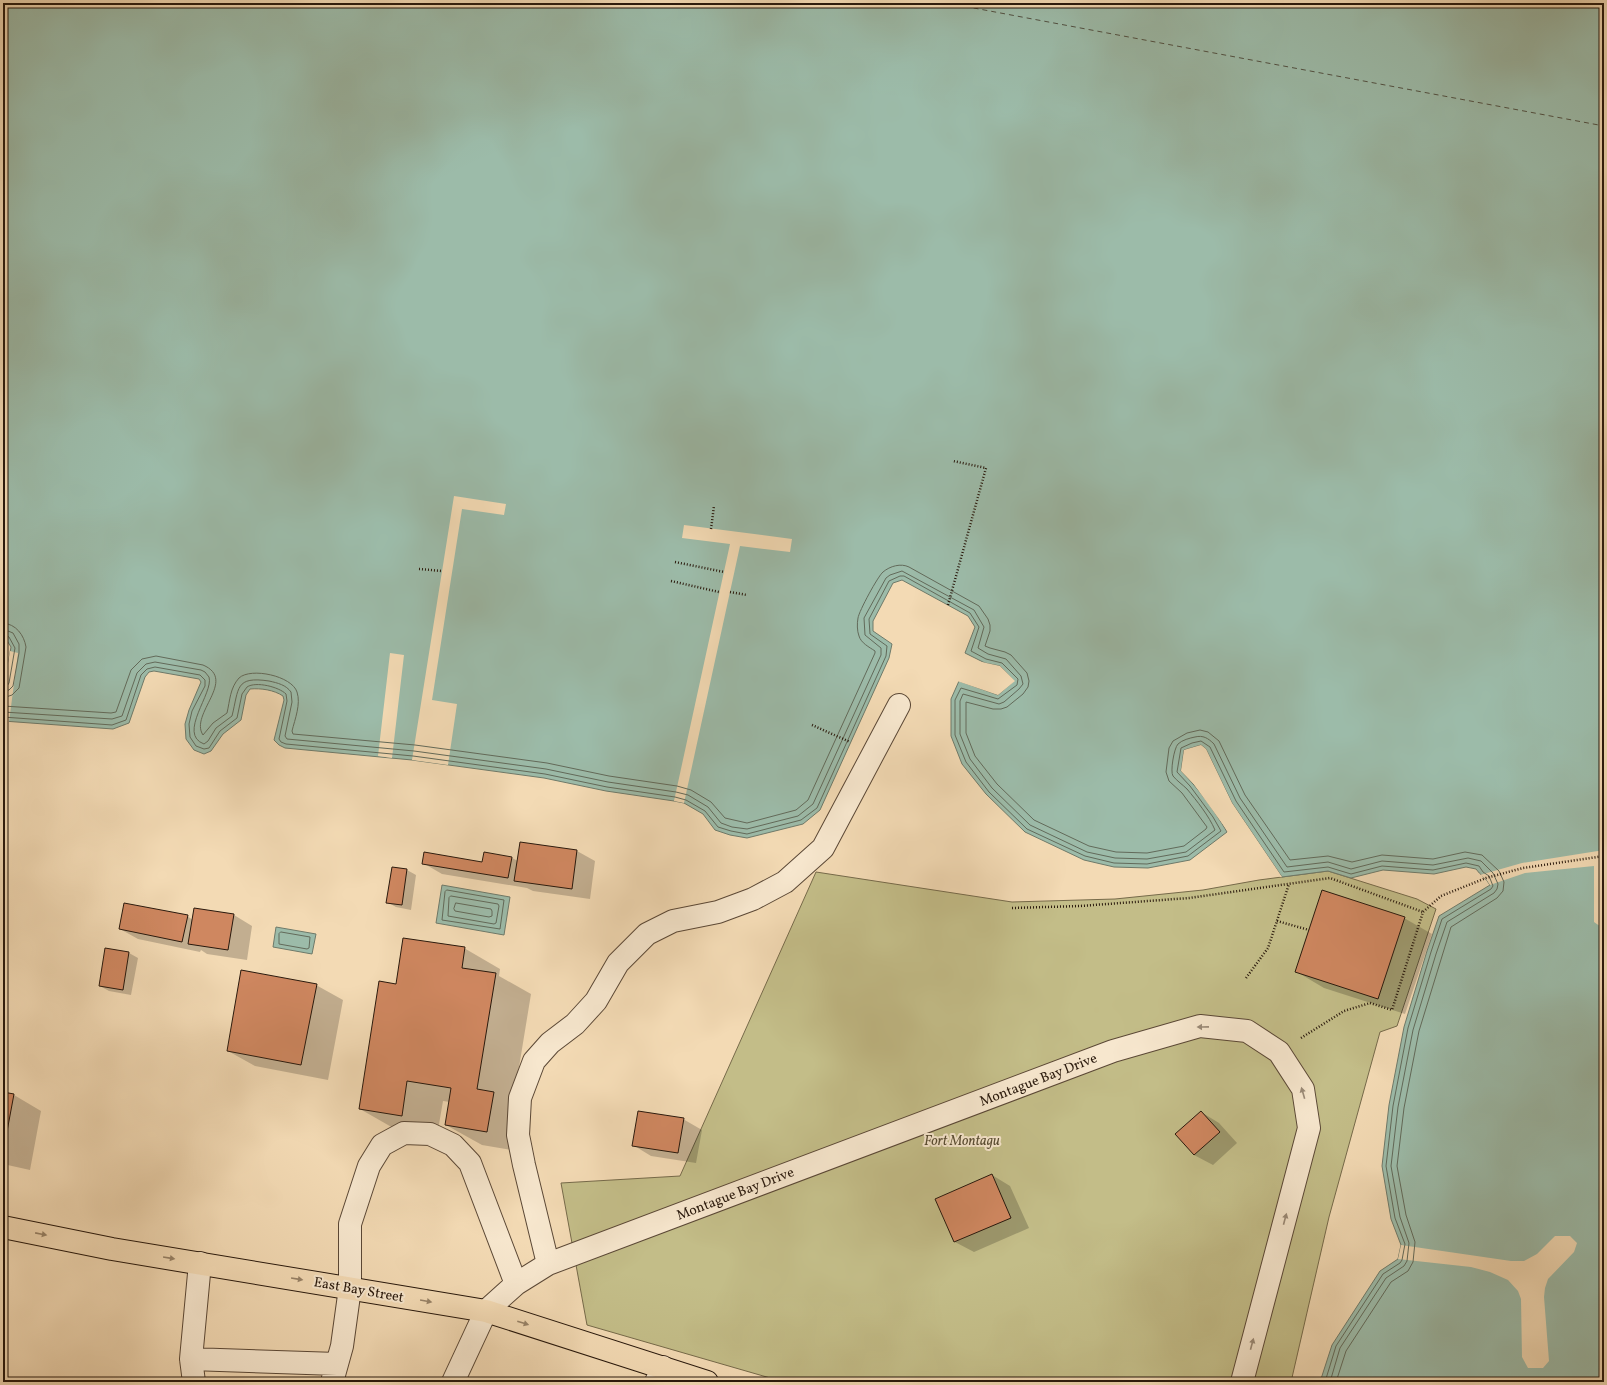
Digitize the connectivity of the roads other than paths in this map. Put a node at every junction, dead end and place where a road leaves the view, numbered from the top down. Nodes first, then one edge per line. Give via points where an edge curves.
1 (899, 705) dead end
2 (3, 1227) edge
3 (200, 1263) junction
4 (548, 1264) junction
5 (516, 1284) junction
6 (350, 1288) junction
7 (486, 1311) junction
8 (191, 1359) junction
9 (335, 1373) edge
10 (660, 1374) edge
11 (194, 1382) edge
12 (453, 1382) edge
13 (707, 1382) edge
14 (1242, 1382) edge

1 - 4 street via 823,848 785,882 753,899 718,912 673,921 647,934 618,963 596,1001 534,1061 520,1098 518,1135
2 -> 3 highway, East Bay Street via 112,1249
3 -> 6 highway, East Bay Street
3 - 8 street
4 - 5 street, Montague Bay Drive
14 -> 4 street, Montague Bay Drive via 1309,1128 1303,1089 1279,1052 1246,1031 1200,1026 1113,1051
5 - 6 street via 470,1163 453,1145 430,1134 404,1133 382,1145 369,1166 350,1224
5 - 7 street, Montague Bay Drive
6 -> 7 highway, East Bay Street
6 - 9 street via 342,1346
7 -> 10 highway, East Bay Street
7 - 12 street
8 - 9 street
8 - 11 street
10 - 13 highway, East Bay Street

